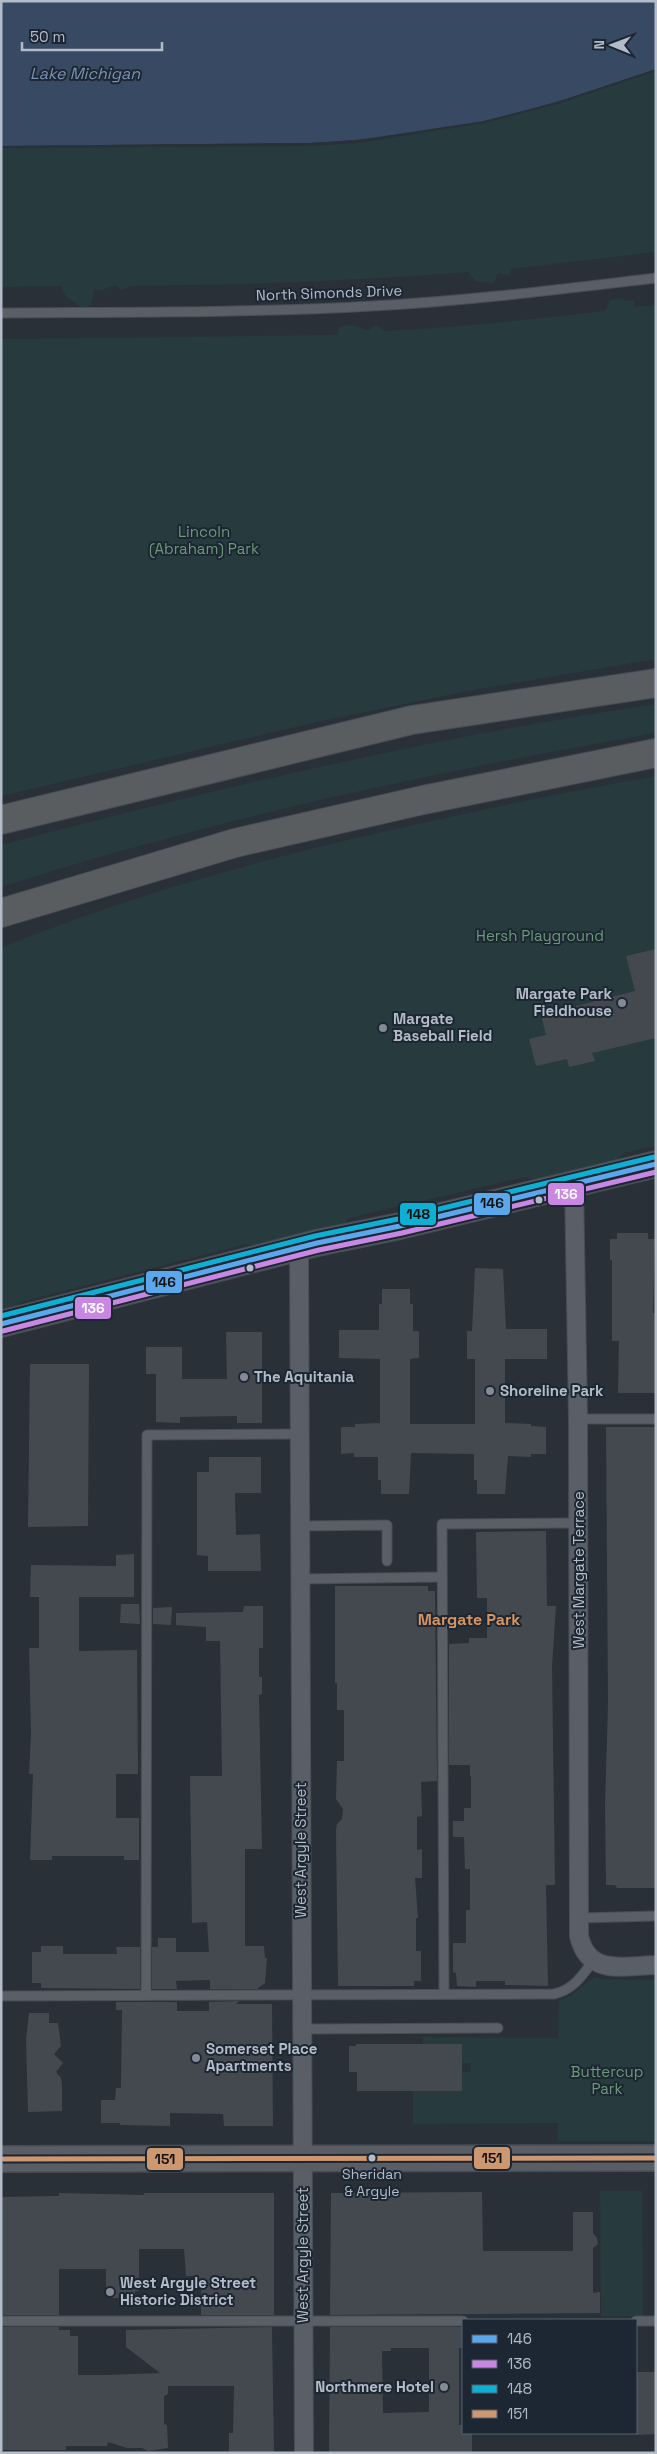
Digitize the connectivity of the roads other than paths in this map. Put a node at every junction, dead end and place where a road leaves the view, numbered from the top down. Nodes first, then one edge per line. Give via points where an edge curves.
1 (656, 278) edge
2 (1, 313) edge
3 (656, 683) edge
4 (656, 753) edge
5 (1, 820) edge
6 (12, 910) edge
7 (1, 925) edge
8 (656, 1164) edge
9 (574, 1183) junction
10 (299, 1248) junction
11 (1, 1324) edge
12 (578, 1419) junction
13 (656, 1419) edge
14 (300, 1434) junction
15 (579, 1523) junction
16 (300, 1526) junction
17 (387, 1561) dead end
18 (442, 1577) junction
19 (300, 1579) junction
20 (656, 1916) edge
21 (579, 1918) junction
22 (590, 1959) junction
23 (656, 1965) edge
24 (302, 1994) junction
25 (444, 1994) junction
26 (146, 1995) junction
27 (1, 1996) edge
28 (498, 2028) dead end
29 (302, 2029) junction
30 (303, 2158) junction
31 (656, 2158) edge
32 (1, 2159) edge
33 (1, 2321) edge
34 (303, 2321) junction
35 (462, 2321) edge
36 (637, 2321) edge
37 (656, 2321) edge
38 (304, 2453) edge

1 - 2 lane, North Simonds Drive via 464,300 372,306
3 - 5 highway via 412,720
4 - 6 highway via 423,800 235,843
6 - 7 highway
8 - 9 street
9 - 10 street
9 - 12 street, West Margate Terrace
10 - 11 street
10 - 14 street, West Argyle Street
12 - 13 lane
12 - 15 street, West Margate Terrace
14 - 16 street, West Argyle Street
14 - 26 lane via 147,1435
15 - 18 lane via 442,1524
15 - 21 street, West Margate Terrace
16 - 17 lane via 387,1524
16 - 19 street, West Argyle Street
18 - 19 lane
18 - 25 lane
19 - 24 street, West Argyle Street
20 - 21 lane
21 - 22 street, West Margate Terrace via 579,1936
22 - 23 street via 608,1966
22 - 25 lane via 582,1977 565,1991 554,1994
24 - 25 lane
24 - 26 lane
24 - 29 street, West Argyle Street
26 - 27 lane
28 - 29 lane
29 - 30 street, West Argyle Street
30 - 31 street
30 - 32 street
30 - 34 street, West Argyle Street
33 - 34 lane
34 - 35 lane
34 - 38 street, West Argyle Street
36 - 37 lane

